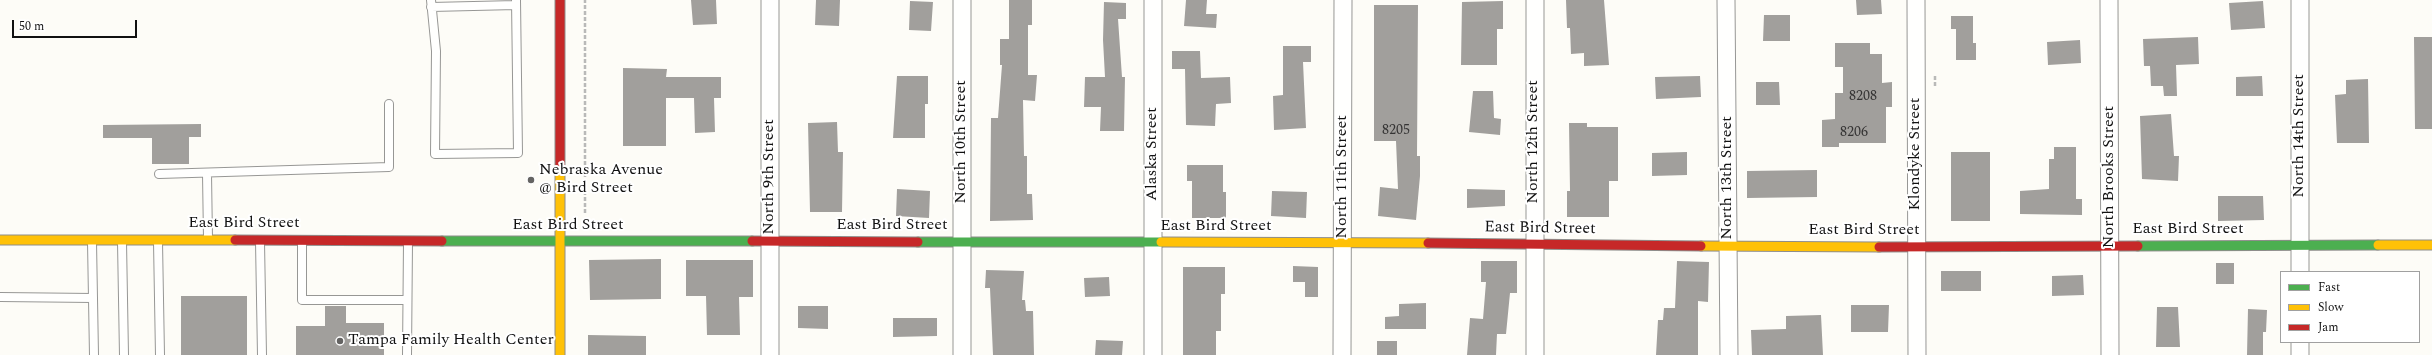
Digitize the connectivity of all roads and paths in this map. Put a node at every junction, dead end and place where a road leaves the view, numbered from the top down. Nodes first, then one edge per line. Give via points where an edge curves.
1 (560, 0) edge
2 (585, 0) edge
3 (770, 0) edge
4 (962, 0) edge
5 (1153, 0) edge
6 (1343, 0) edge
7 (1535, 0) edge
8 (1726, 0) edge
9 (1916, 0) edge
10 (2109, 0) edge
11 (2300, 0) edge
12 (431, 3) edge
13 (516, 3) edge
14 (389, 104) dead end
15 (159, 174) dead end
16 (207, 174) junction
17 (585, 213) dead end
18 (92, 239) junction
19 (122, 239) junction
20 (158, 239) junction
21 (208, 239) junction
22 (0, 240) edge
23 (260, 240) junction
24 (302, 240) junction
25 (408, 240) junction
26 (561, 241) junction
27 (770, 241) junction
28 (962, 241) junction
29 (1154, 242) junction
30 (1342, 243) junction
31 (1534, 243) junction
32 (2110, 245) junction
33 (2300, 245) junction
34 (2432, 245) edge
35 (1916, 246) junction
36 (1728, 247) junction
37 (2300, 271) edge
38 (0, 297) edge
39 (93, 298) junction
40 (407, 300) junction
41 (2300, 343) edge
42 (94, 355) edge
43 (124, 355) edge
44 (160, 355) edge
45 (262, 355) edge
46 (407, 355) edge
47 (560, 355) edge
48 (770, 355) edge
49 (962, 355) edge
50 (1153, 355) edge
51 (1342, 355) edge
52 (1535, 355) edge
53 (1729, 355) edge
54 (1917, 355) edge
55 (2110, 355) edge
56 (2300, 355) edge

1 - 26 street
2 - 17 path
3 - 27 street, North 9th Street
4 - 28 street, North 10th Street
5 - 29 street, Alaska Street
6 - 30 street, North 11th Street
7 - 31 street, North 12th Street
8 - 36 street, North 13th Street
9 - 35 street, Klondyke Street
10 - 32 street, North Brooks Street
11 - 33 street, North 14th Street
12 - 13 lane
12 - 13 lane via 436,51 435,154 518,153
14 - 16 lane via 389,167
15 - 16 lane
16 - 21 lane
18 - 19 street, East Bird Street
18 - 22 street, East Bird Street
18 - 39 lane
19 - 20 street, East Bird Street
19 - 43 lane
20 - 21 street, East Bird Street
20 - 44 lane
21 - 23 street, East Bird Street
23 - 24 street, East Bird Street
23 - 45 lane
24 - 25 street, East Bird Street
24 - 40 lane via 302,300
25 - 26 street, East Bird Street
25 - 40 lane
26 - 27 street, East Bird Street
26 - 47 street
27 - 28 street, East Bird Street
27 - 48 street, North 9th Street
28 - 29 street, East Bird Street
28 - 49 street, North 10th Street
29 - 30 street, East Bird Street
29 - 50 street, Alaska Street
30 - 31 street, East Bird Street
30 - 51 street, North 11th Street
31 - 36 street, East Bird Street
31 - 52 street, North 12th Street
32 - 33 street, East Bird Street
32 - 35 street, East Bird Street
32 - 55 street, North Brooks Street
33 - 34 street, East Bird Street
33 - 37 street, North 14th Street
35 - 36 street, East Bird Street
35 - 54 street, Klondyke Street
36 - 53 street, North 13th Street
38 - 39 lane
39 - 42 lane
40 - 46 lane
41 - 56 street

